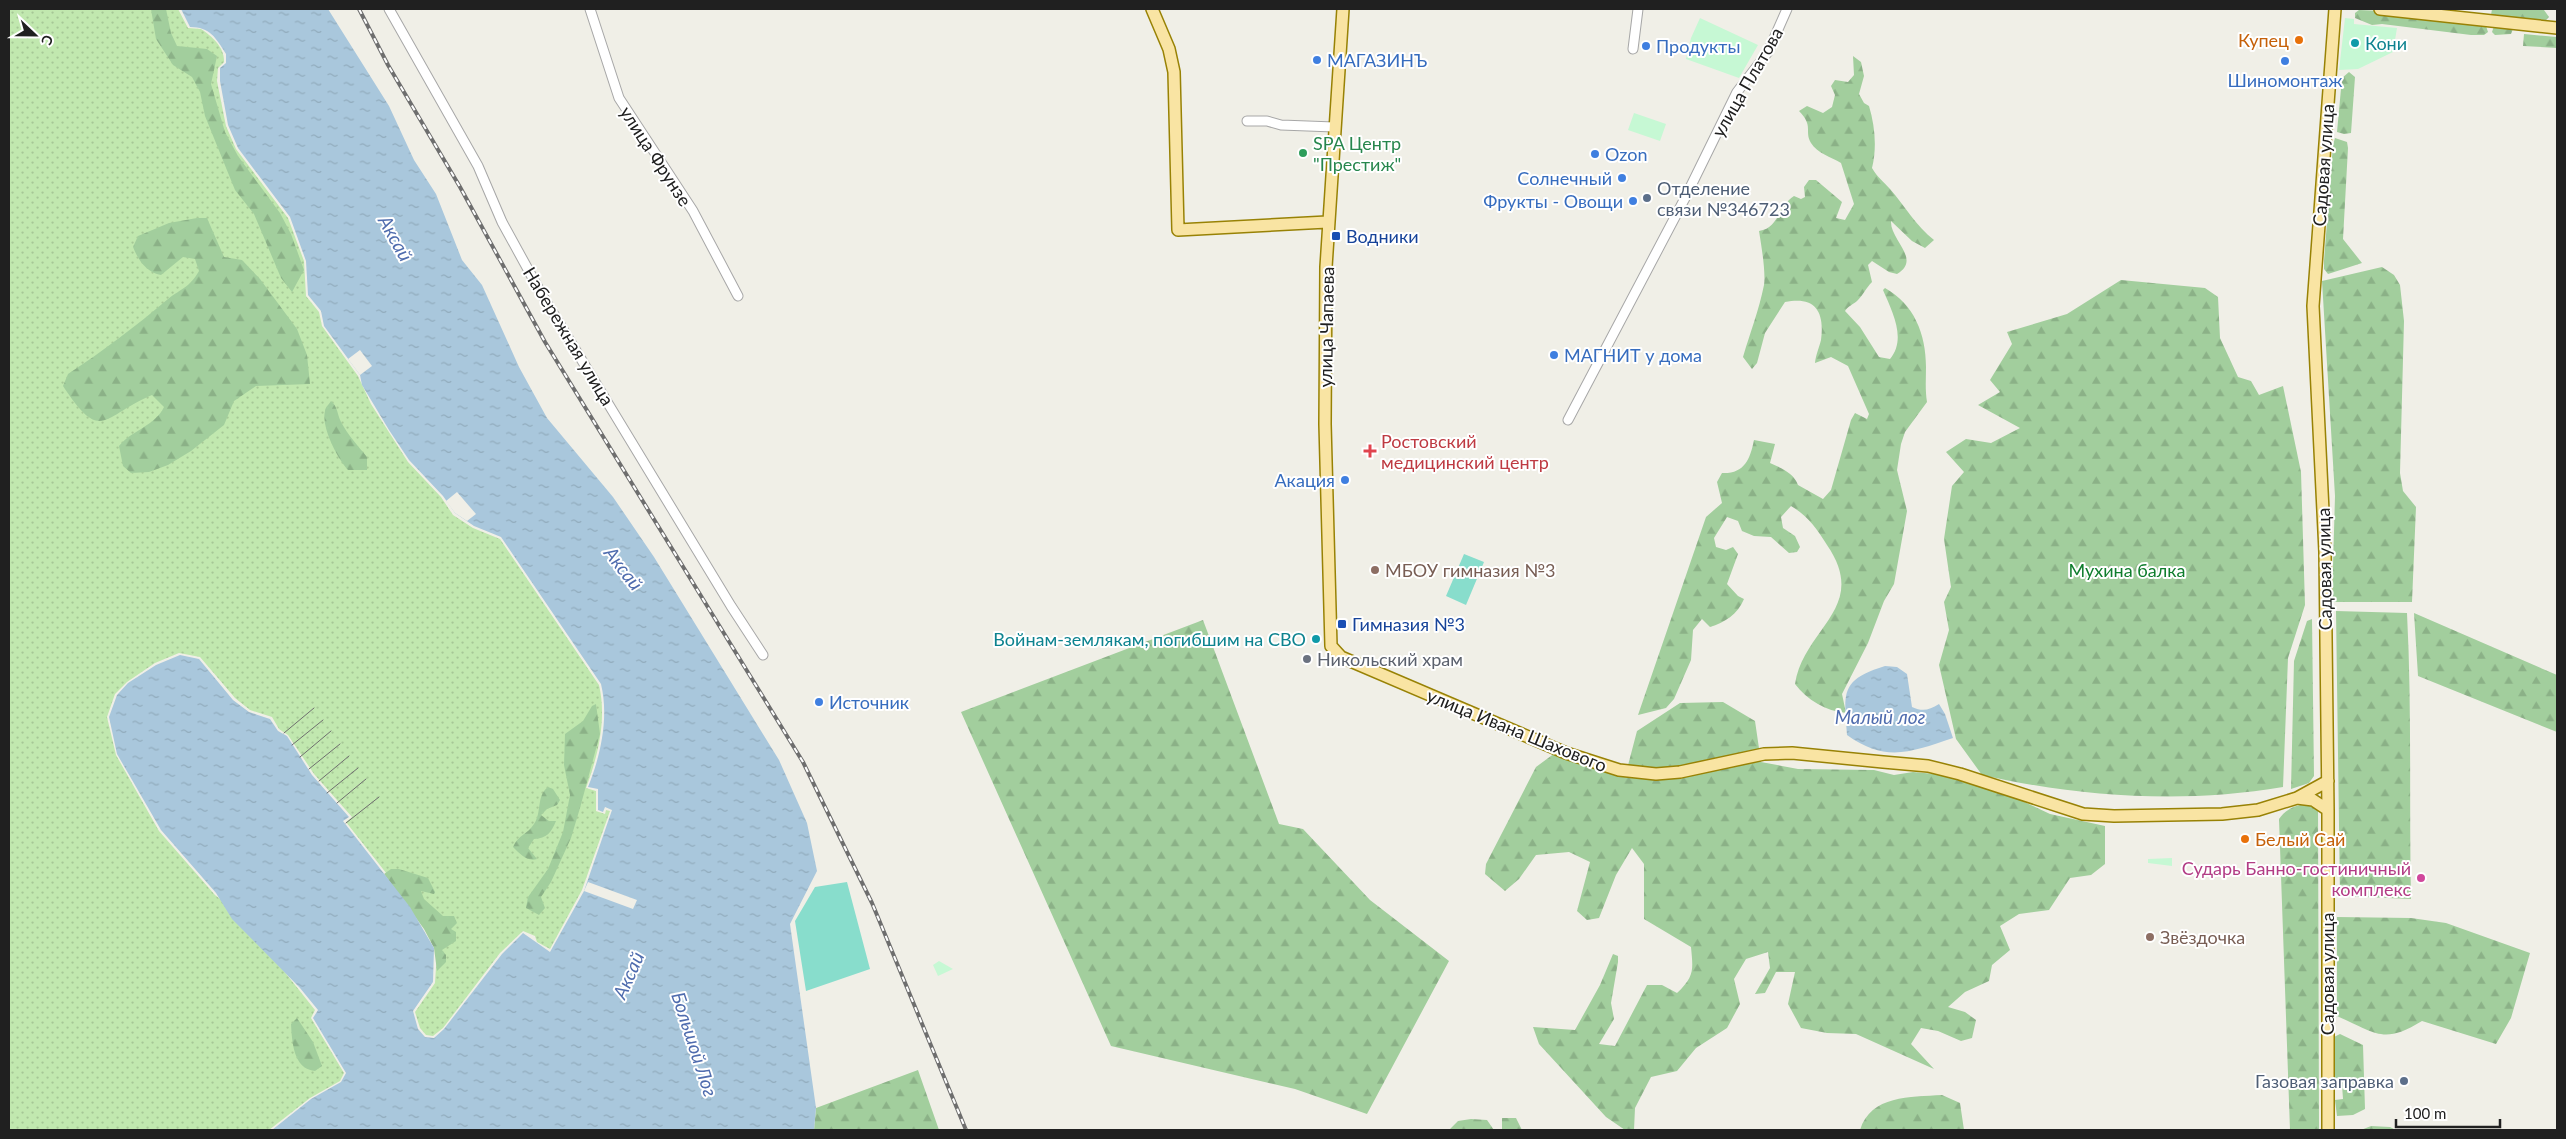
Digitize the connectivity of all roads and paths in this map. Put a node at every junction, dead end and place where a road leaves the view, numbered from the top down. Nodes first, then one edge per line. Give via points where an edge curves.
1 (389, 9) edge
2 (590, 9) edge
3 (1152, 9) edge
4 (1343, 9) edge
5 (1638, 9) edge
6 (1787, 9) edge
7 (2335, 9) edge
8 (2380, 9) edge
9 (2557, 28) edge
10 (1634, 49) dead end
11 (1247, 120) dead end
12 (1334, 127) junction
13 (1328, 222) junction
14 (738, 296) dead end
15 (1568, 420) dead end
16 (1331, 646) joint
17 (763, 656) dead end
18 (2328, 781) junction
19 (2297, 798) junction
20 (2328, 810) junction
21 (2328, 1130) edge

1 - 17 street, Набережная улица via 478,166 502,222 540,293
2 - 14 street, улица Фрунзе via 619,98 693,211
3 - 13 main road via 1169,49 1174,72 1178,230
4 - 12 main road, улица Чапаева
5 - 10 street
6 - 15 street, улица Платова via 1768,52 1737,92
7 - 18 main road, Садовая улица via 2313,306 2323,499
8 - 9 main road
11 - 12 street
12 - 13 main road, улица Чапаева
13 - 16 main road, улица Чапаева via 1325,424
16 - 19 main road, улица Ивана Шахового via 1351,663 1566,753 1619,770 1656,774 1680,772 1764,754 1792,753 1928,766 2076,812 2114,816 2222,814 2258,810
18 - 19 main road, улица Ивана Шахового
18 - 20 main road, Садовая улица
19 - 20 main road via 2314,800
20 - 21 main road, Садовая улица

